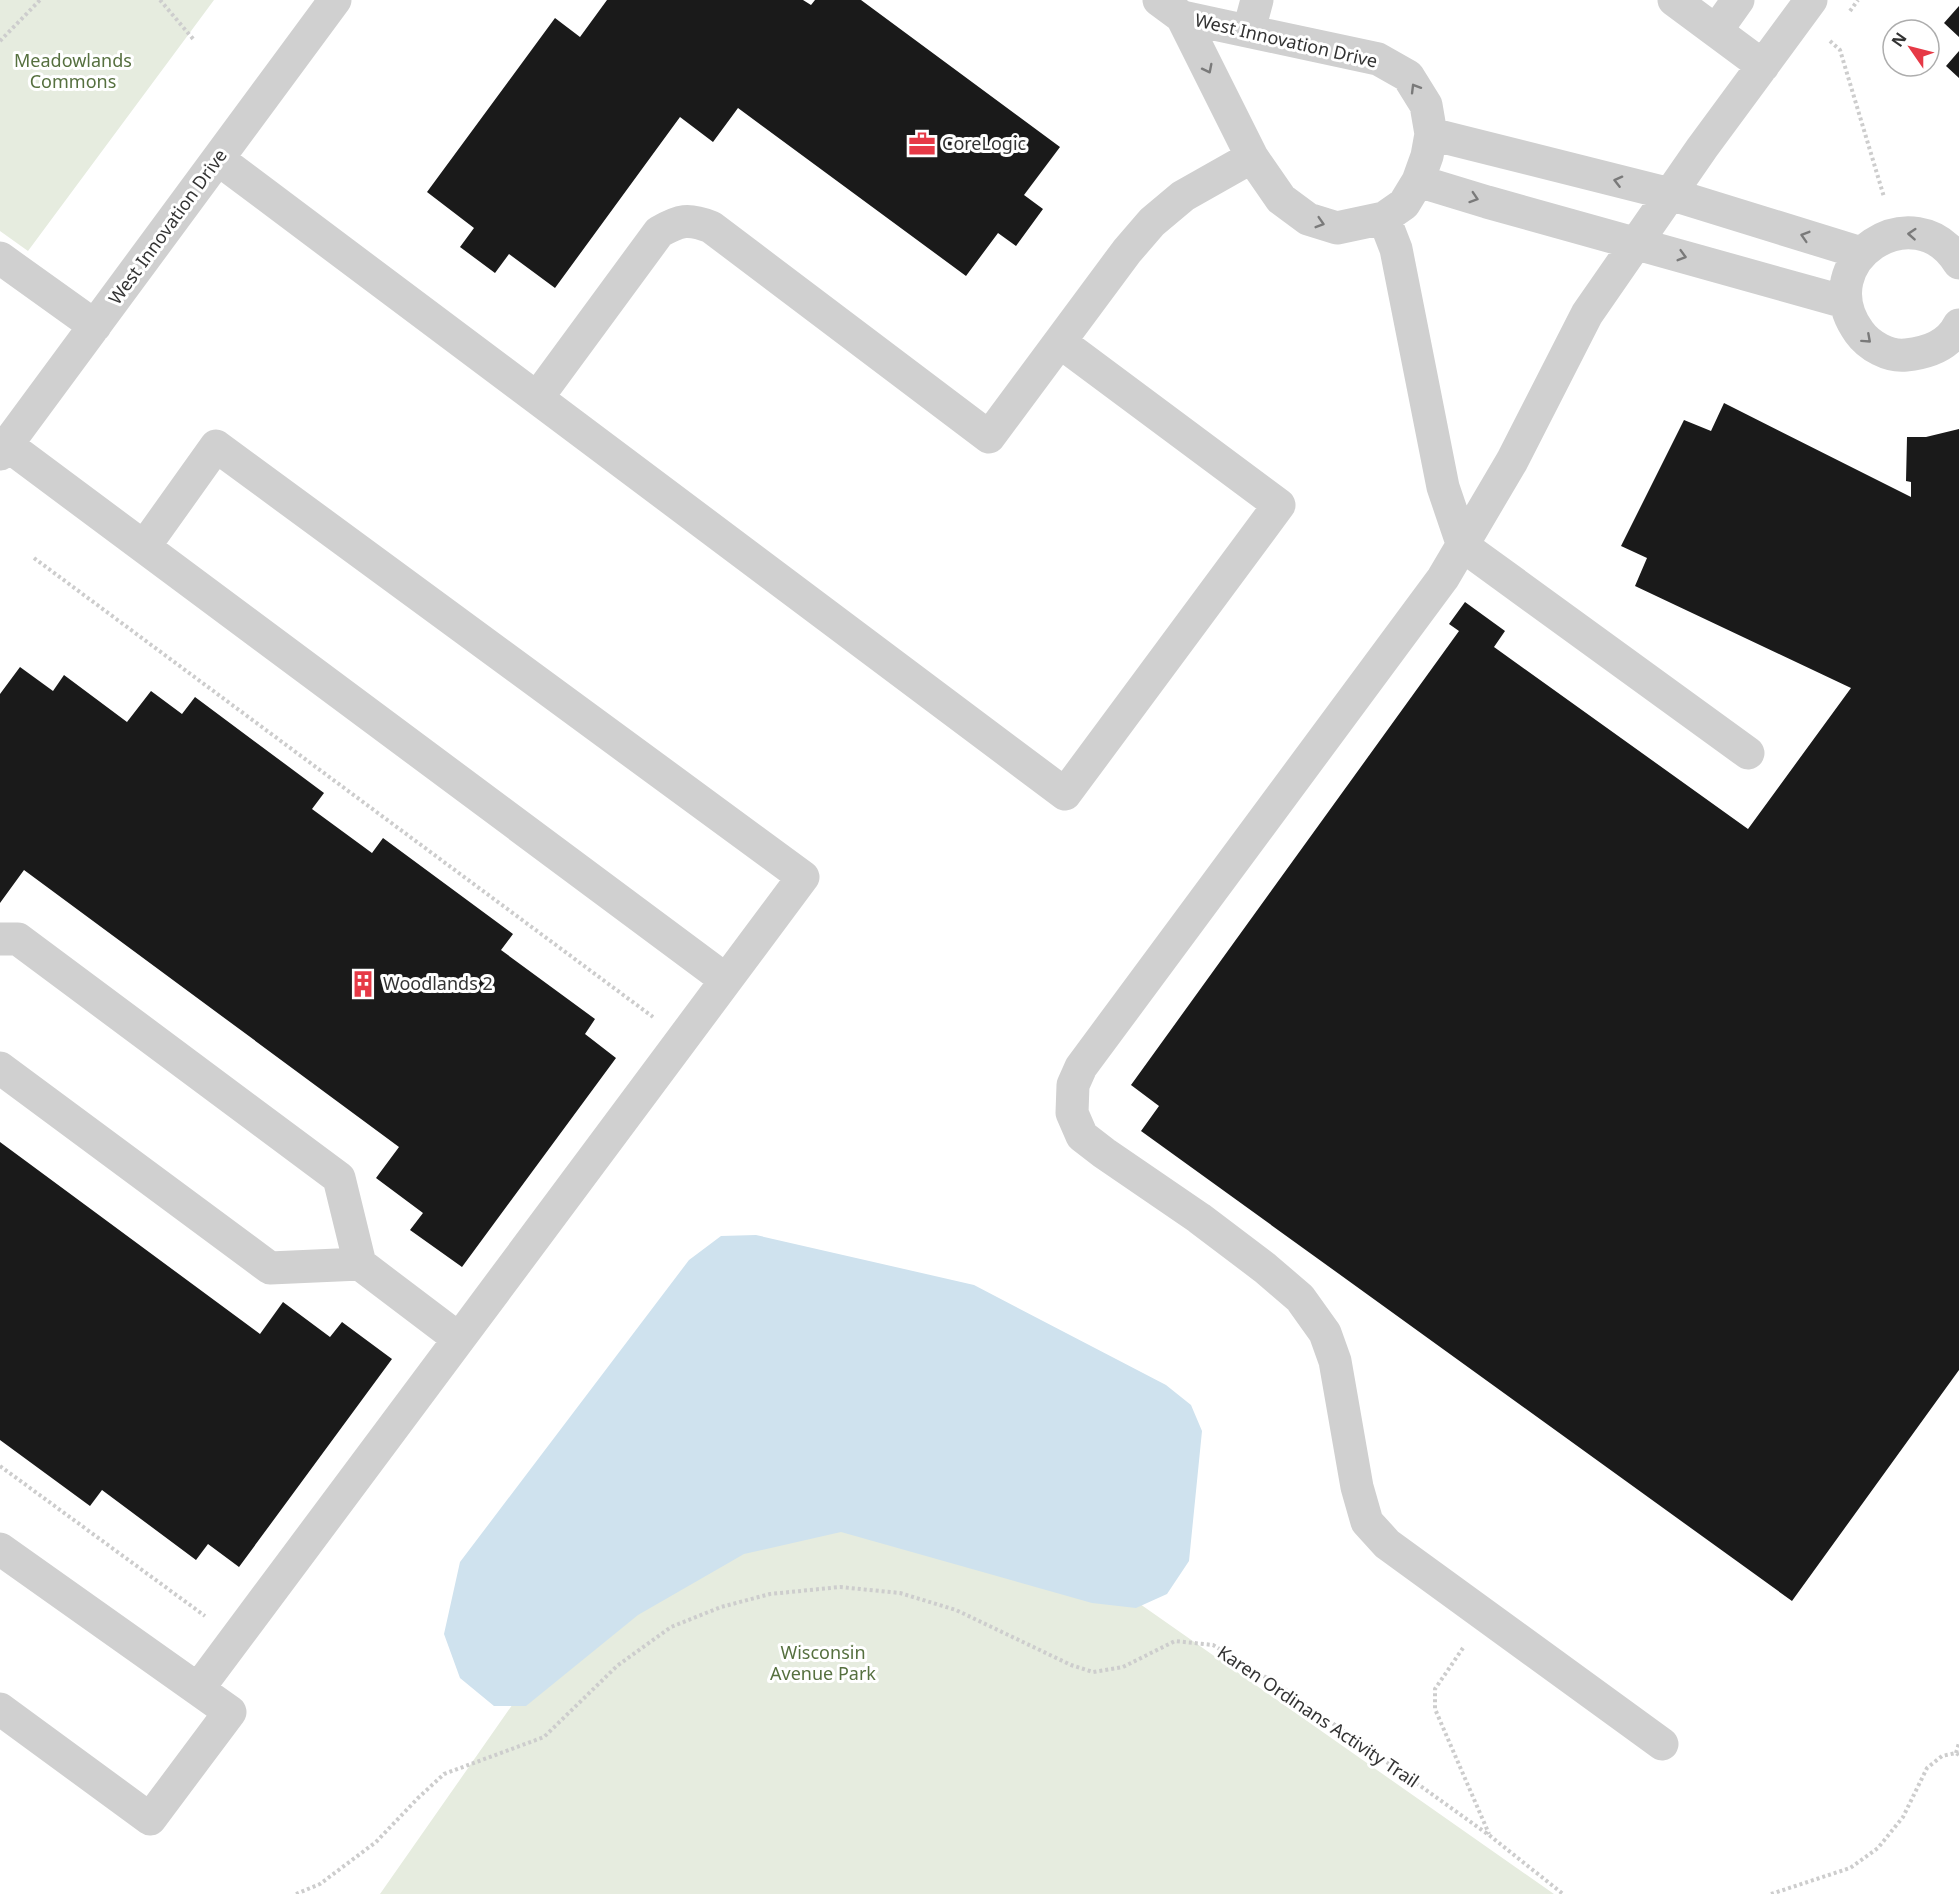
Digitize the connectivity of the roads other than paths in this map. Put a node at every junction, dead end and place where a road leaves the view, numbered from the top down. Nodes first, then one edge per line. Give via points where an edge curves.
1 (335, 0) edge
2 (1674, 0) edge
3 (1738, 0) edge
4 (1811, 0) edge
5 (1170, 9) edge
6 (1253, 15) edge
7 (1716, 31) junction
8 (1763, 66) junction
9 (1431, 134) junction
10 (1252, 157) junction
11 (218, 159) junction
12 (1418, 181) junction
13 (1670, 194) junction
14 (1384, 218) junction
15 (1636, 243) junction
16 (1861, 253) junction
17 (0, 258) edge
18 (1959, 263) edge
19 (1845, 302) junction
20 (1959, 325) edge
21 (95, 326) junction
22 (1060, 342) junction
23 (537, 398) junction
24 (3, 449) edge
25 (1462, 546) junction
26 (144, 547) junction
27 (1748, 753) dead end
28 (0, 939) edge
29 (726, 980) junction
30 (0, 1068) edge
31 (360, 1264) junction
32 (459, 1339) junction
33 (0, 1549) edge
34 (198, 1689) junction
35 (0, 1709) edge
36 (1662, 1744) dead end

1 - 11 street, West Innovation Drive
2 - 7 street
3 - 7 street
4 - 8 street
5 - 6 street, West Innovation Drive
5 -> 10 street, West Innovation Drive
9 -> 6 street, West Innovation Drive via 1426,105 1408,76 1378,59
7 - 8 street
8 - 13 street
9 - 12 street, West Innovation Drive
13 -> 9 street
10 -> 14 street, West Innovation Drive via 1281,199 1308,219 1337,228
10 - 22 street via 1183,196 1152,222
11 - 21 street, West Innovation Drive
11 - 23 street
12 - 14 street, West Innovation Drive via 1404,204
12 -> 15 street
13 - 15 street
16 -> 13 street
14 - 25 street via 1396,249 1443,488
15 -> 19 street
15 - 25 street via 1587,314 1512,460
18 -> 16 street via 1937,241 1918,233 1877,240
16 - 19 street via 1851,267
17 - 21 street
19 -> 20 street via 1863,338 1880,350 1901,356 1922,354 1940,345
21 - 24 street, West Innovation Drive
22 - 23 street via 988,436 711,227 694,220 675,222 659,232
22 - 23 street via 1279,505 1065,794
24 - 26 street
25 - 27 street
25 - 36 street via 1443,578 1081,1067 1073,1084 1072,1113 1082,1136 1199,1218 1300,1298 1325,1334 1335,1361 1367,1522 1387,1544
26 - 29 street
26 - 29 street via 216,446 804,876
28 - 31 street via 18,939 339,1178
29 - 32 street
30 - 31 street via 270,1268
31 - 32 street
32 - 34 street
33 - 34 street
34 - 35 street via 231,1712 150,1819

